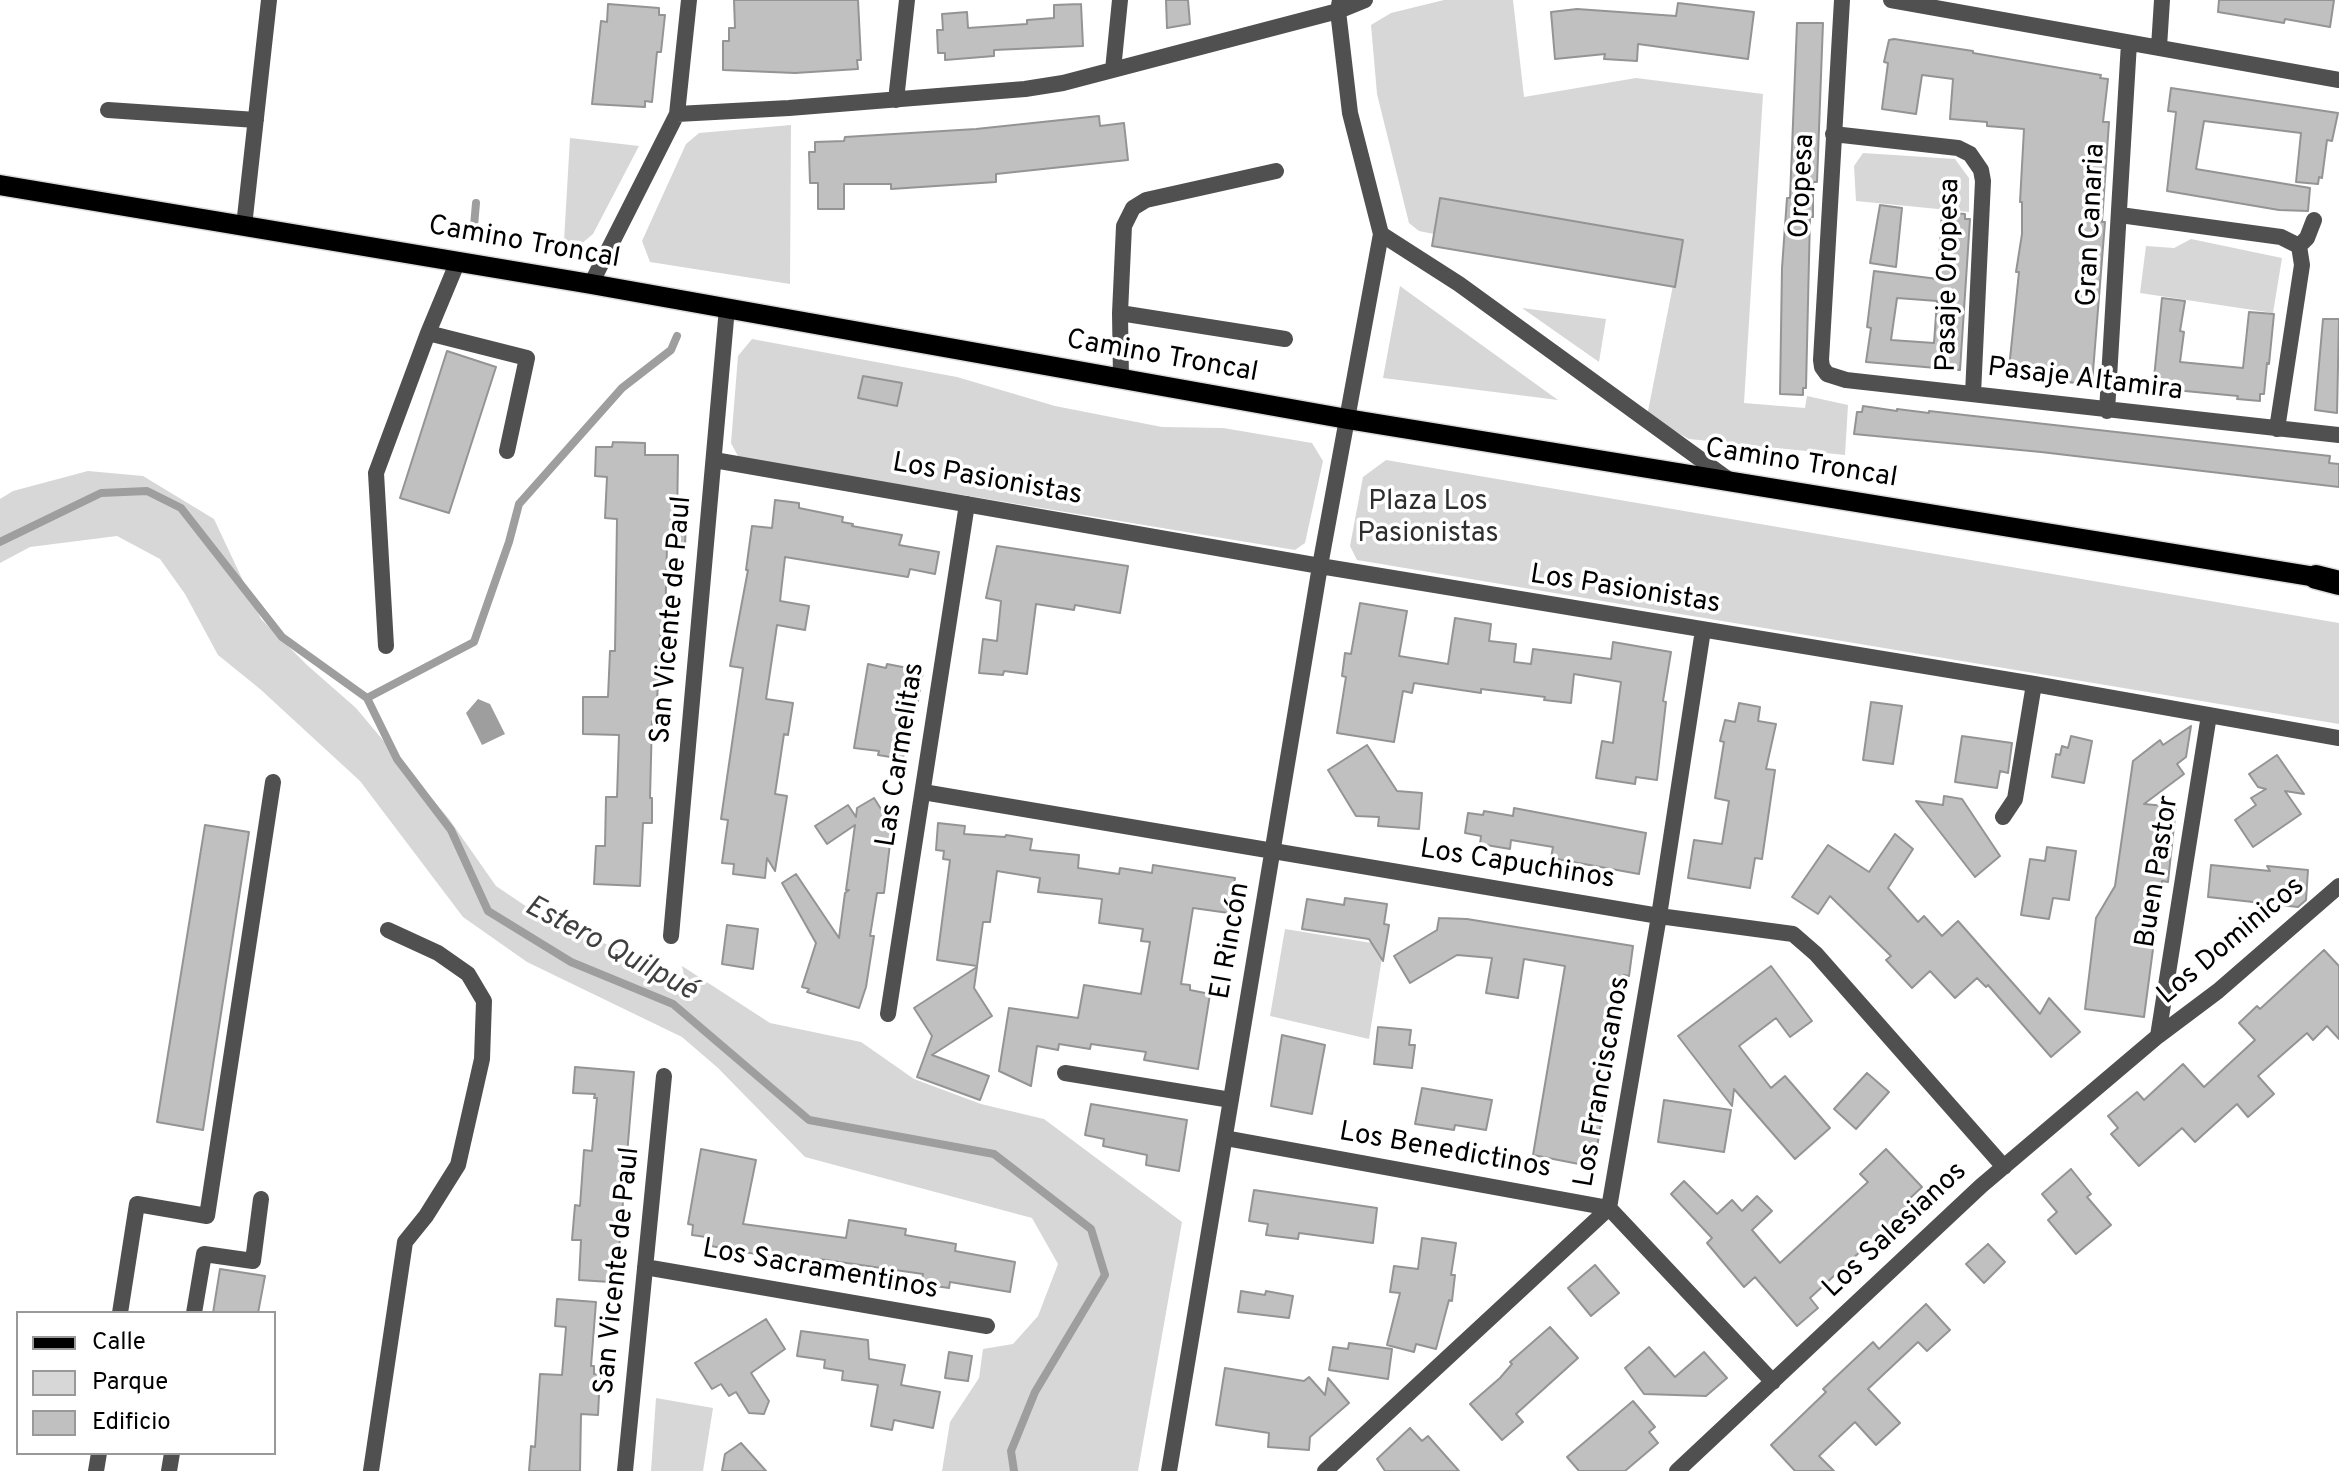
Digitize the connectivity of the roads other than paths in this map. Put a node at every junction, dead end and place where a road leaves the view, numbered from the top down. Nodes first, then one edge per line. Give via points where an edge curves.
1 (269, 0) edge
2 (689, 0) edge
3 (907, 0) edge
4 (1120, 0) edge
5 (1365, 0) edge
6 (1842, 0) edge
7 (1891, 0) edge
8 (1897, 0) edge
9 (2162, 0) edge
10 (1339, 6) edge
11 (2129, 43) junction
12 (2159, 47) junction
13 (1113, 70) junction
14 (2339, 80) edge
15 (896, 100) junction
16 (108, 110) dead end
17 (677, 114) junction
18 (256, 120) junction
19 (1833, 134) junction
20 (1276, 171) dead end
21 (0, 185) edge
22 (2120, 215) junction
23 (2314, 220) dead end
24 (244, 226) junction
25 (1381, 234) junction
26 (2299, 246) junction
27 (458, 261) junction
28 (591, 284) junction
29 (727, 308) junction
30 (1120, 313) junction
31 (428, 333) junction
32 (1285, 339) dead end
33 (1827, 374) joint
34 (1121, 379) junction
35 (1973, 394) junction
36 (2107, 411) junction
37 (1347, 419) junction
38 (2277, 429) junction
39 (2339, 435) edge
40 (507, 451) dead end
41 (714, 460) junction
42 (1732, 482) junction
43 (967, 504) junction
44 (1320, 566) junction
45 (2333, 580) edge
46 (1703, 630) junction
47 (386, 646) dead end
48 (2034, 684) junction
49 (2209, 715) junction
50 (2339, 738) edge
51 (273, 782) dead end
52 (923, 792) junction
53 (2003, 817) dead end
54 (1273, 852) junction
55 (2339, 886) edge
56 (1659, 916) junction
57 (388, 930) dead end
58 (671, 936) dead end
59 (888, 1014) dead end
60 (2158, 1036) junction
61 (1065, 1073) dead end
62 (664, 1076) dead end
63 (1231, 1100) junction
64 (1225, 1138) junction
65 (2004, 1167) junction
66 (261, 1199) dead end
67 (1609, 1208) junction
68 (645, 1267) junction
69 (120, 1311) edge
70 (194, 1311) edge
71 (987, 1326) dead end
72 (1773, 1382) junction
73 (371, 1471) edge
74 (625, 1471) edge
75 (1169, 1471) edge
76 (1325, 1471) edge
77 (1677, 1471) edge

1 - 18 street
2 - 17 street
3 - 15 street
4 - 13 street
5 - 10 street
6 - 19 street, Oropesa
7 - 8 street
8 - 11 street
9 - 12 street
10 - 13 street
10 - 25 street via 1350,113
11 - 12 street
11 - 22 street, Gran Canaria
12 - 14 street
13 - 15 street via 1025,89
15 - 17 street
16 - 18 street
17 - 28 street
18 - 24 street
19 - 33 street, Oropesa via 1821,360
19 - 35 street, Pasaje Oropesa via 1958,148 1981,170
20 - 30 street via 1146,200 1133,208 1124,226
21 - 24 main road, Camino Troncal
22 - 26 street via 2281,237
22 - 36 street, Gran Canaria
23 - 26 street
24 - 27 main road, Camino Troncal
25 - 37 street, El Rincón
25 - 42 street via 1459,284
26 - 38 street via 2302,265
27 - 28 main road, Camino Troncal
27 - 31 street
28 - 29 main road, Camino Troncal
29 - 34 main road, Camino Troncal
29 - 41 street, San Vicente de Paul
30 - 32 street
30 - 34 street
31 - 40 street via 527,358
31 - 47 street via 376,473
33 - 35 street, Pasaje Altamira
34 - 37 main road, Camino Troncal
35 - 36 street, Pasaje Altamira
36 - 38 street, Pasaje Altamira
37 - 42 main road, Camino Troncal
37 - 44 street, El Rincón
38 - 39 street, Pasaje Altamira
41 - 43 street, Los Pasionistas
41 - 58 street, San Vicente de Paul
42 - 45 main road, Camino Troncal
43 - 44 street, Los Pasionistas
43 - 52 street, Las Carmelitas
44 - 46 street, Los Pasionistas
44 - 54 street, El Rincón
46 - 48 street, Los Pasionistas
46 - 56 street, Los Franciscanos
48 - 49 street, Los Pasionistas
48 - 53 street via 2015,799
49 - 50 street, Los Pasionistas
49 - 60 street, Buen Pastor
51 - 69 street via 207,1216 137,1204
52 - 54 street, Los Capuchinos
52 - 59 street, Las Carmelitas
54 - 56 street, Los Capuchinos
54 - 63 street, El Rincón
55 - 60 street, Los Dominicos
56 - 65 street, Los Capuchinos via 1793,934
56 - 67 street, Los Franciscanos
57 - 73 street via 468,974 484,1001 482,1059 458,1165 405,1242
60 - 65 street, Los Salesianos
61 - 63 street
62 - 68 street, San Vicente de Paul
63 - 64 street, El Rincón
64 - 67 street, Los Benedictinos
64 - 75 street, El Rincón
65 - 72 street, Los Salesianos
66 - 70 street via 253,1261 204,1254
67 - 72 street
67 - 76 street, Los Franciscanos
68 - 71 street, Los Sacramentinos
68 - 74 street, San Vicente de Paul
72 - 77 street, Los Salesianos

